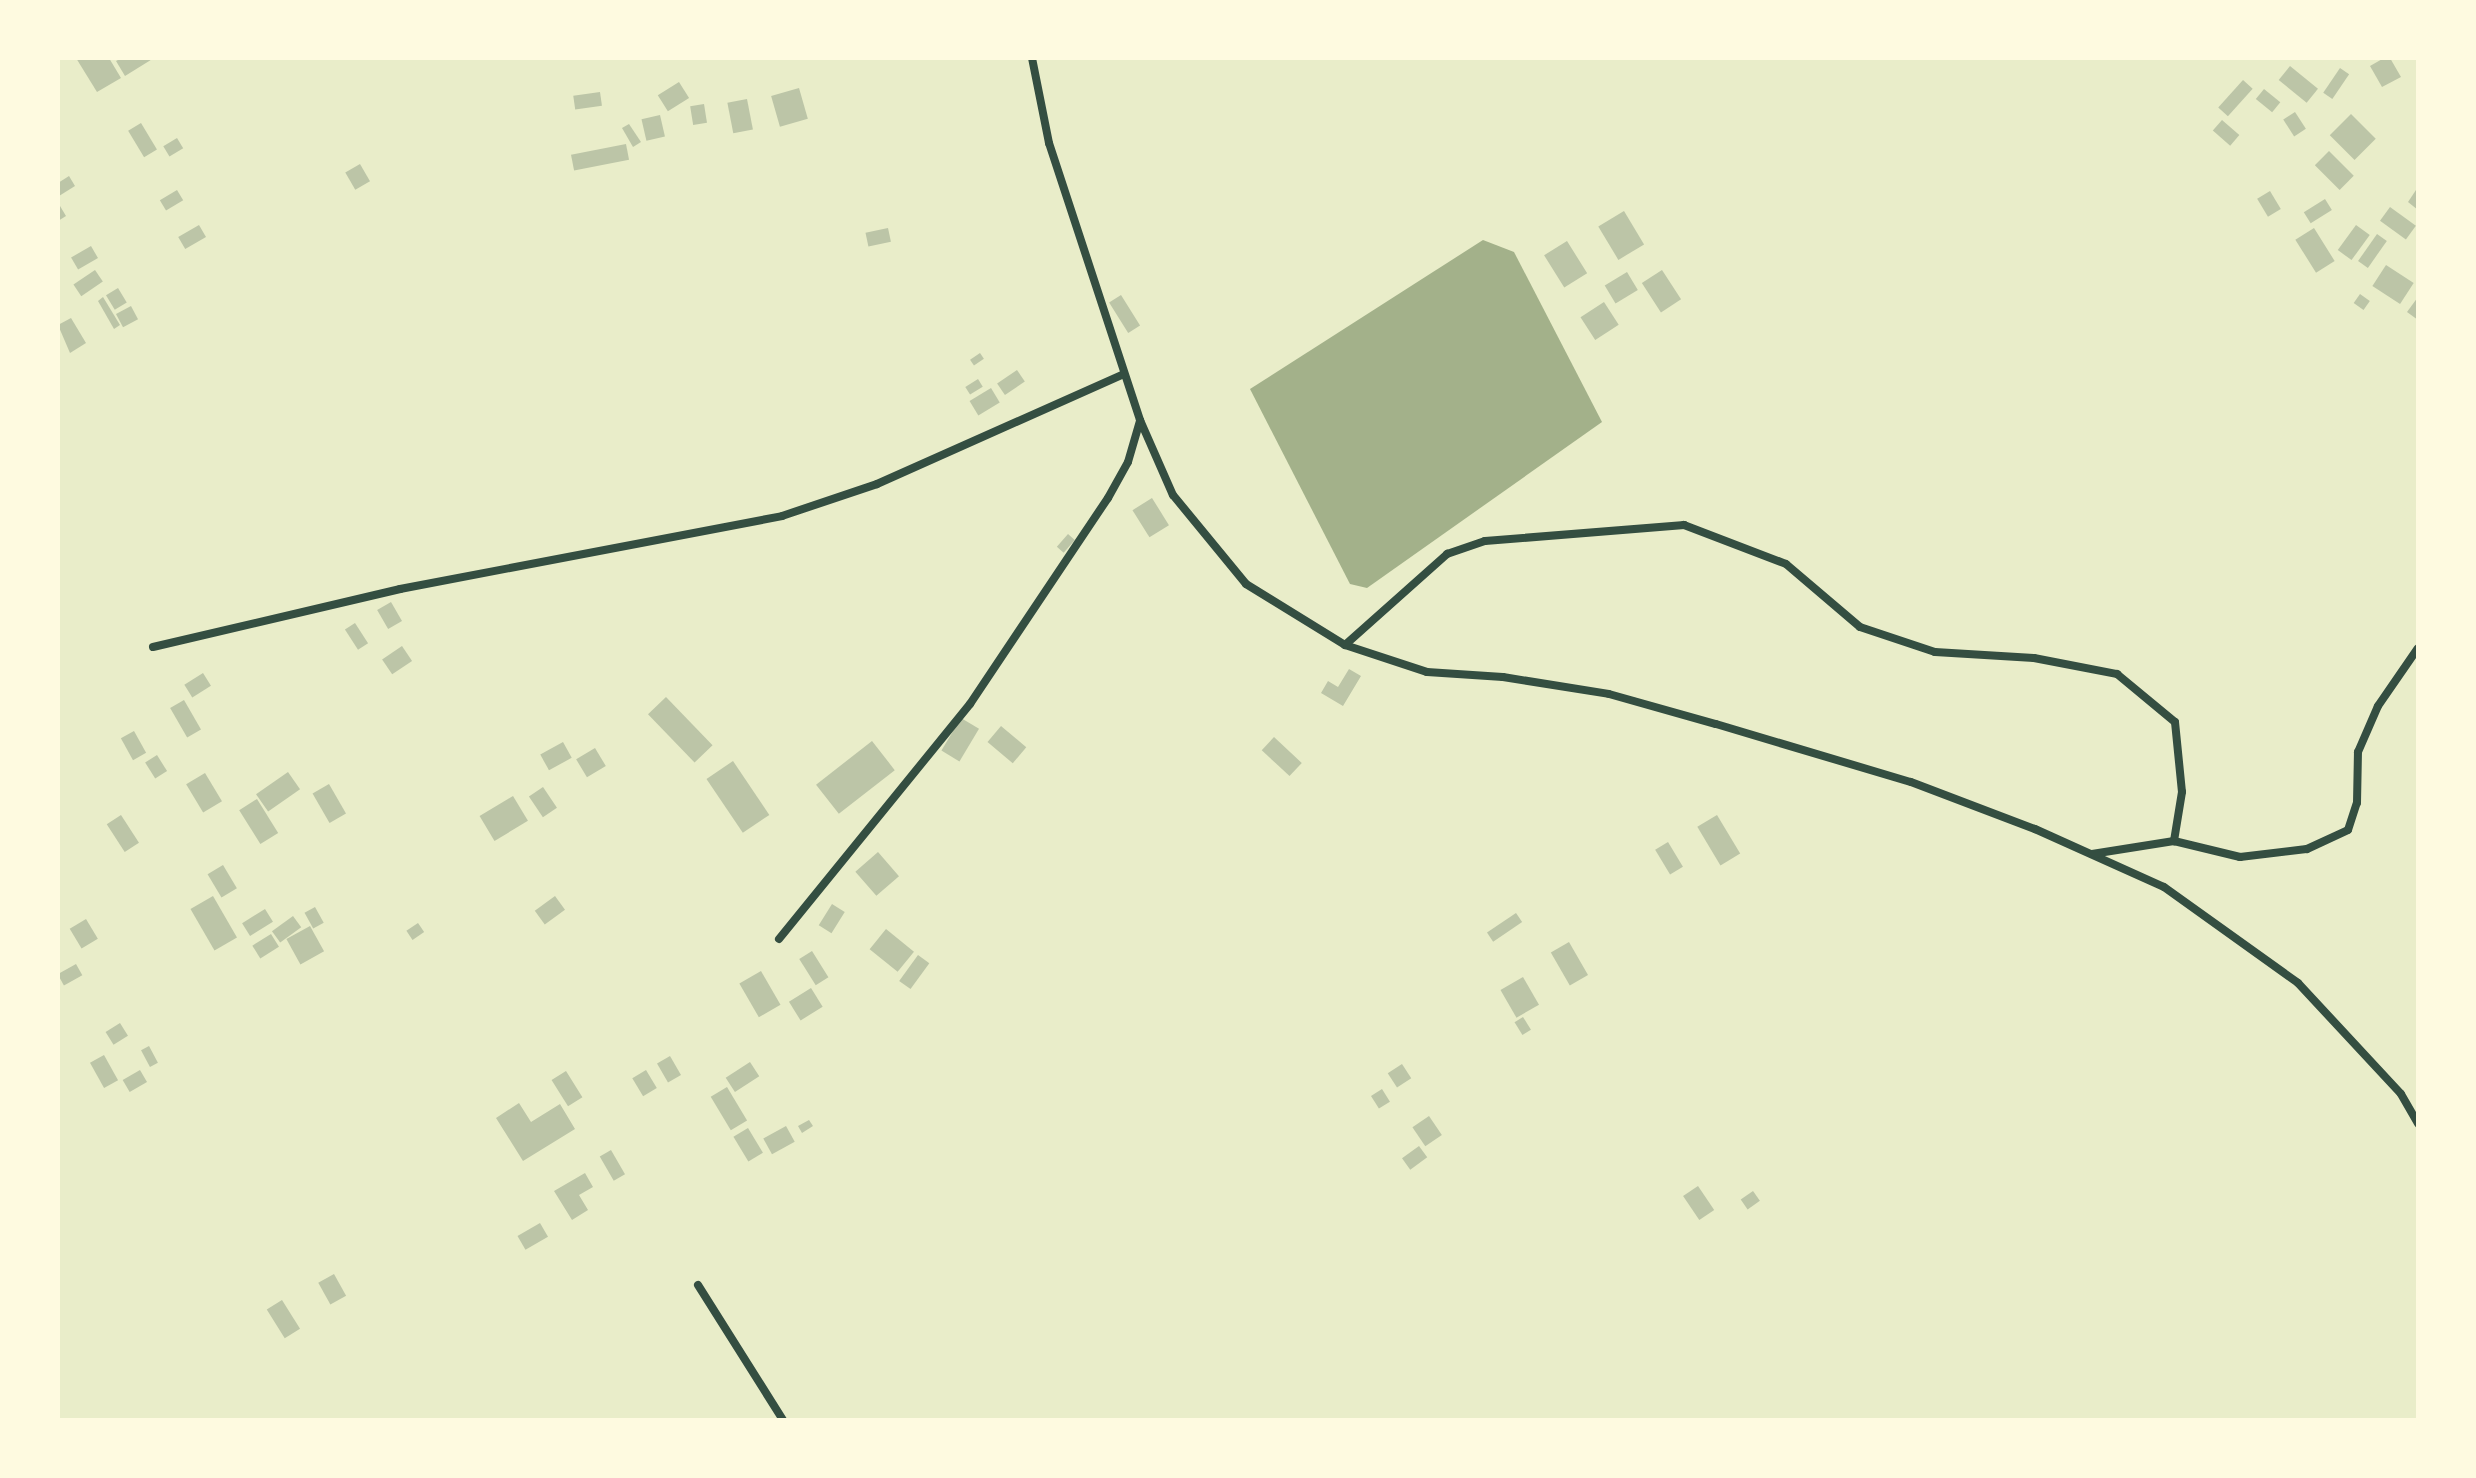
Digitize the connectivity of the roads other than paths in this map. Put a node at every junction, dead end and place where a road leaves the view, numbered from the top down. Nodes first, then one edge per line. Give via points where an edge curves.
1 (1032, 58) edge
2 (1124, 374) junction
3 (1140, 420) junction
4 (1345, 645) junction
5 (153, 647) dead end
6 (2418, 648) edge
7 (2174, 841) junction
8 (2090, 854) junction
9 (779, 939) dead end
10 (2418, 1124) edge
11 (698, 1285) dead end
12 (783, 1420) edge

1 - 2 street via 1049,143
2 - 3 street
2 - 5 street via 890,478 782,516 400,589
3 - 4 street via 1173,495 1246,584
3 - 9 street via 1128,462 1108,498 970,704
4 - 7 street via 1447,554 1485,541 1684,525 1786,564 1860,627 1935,652 2034,658 2117,674 2175,722 2182,792
4 - 8 street via 1427,672 1503,677 1640,702 1911,782
6 - 7 street via 2378,706 2358,752 2357,803 2348,830 2307,849 2240,857
7 - 8 street
8 - 10 street via 2164,887 2298,983 2401,1094
11 - 12 street

